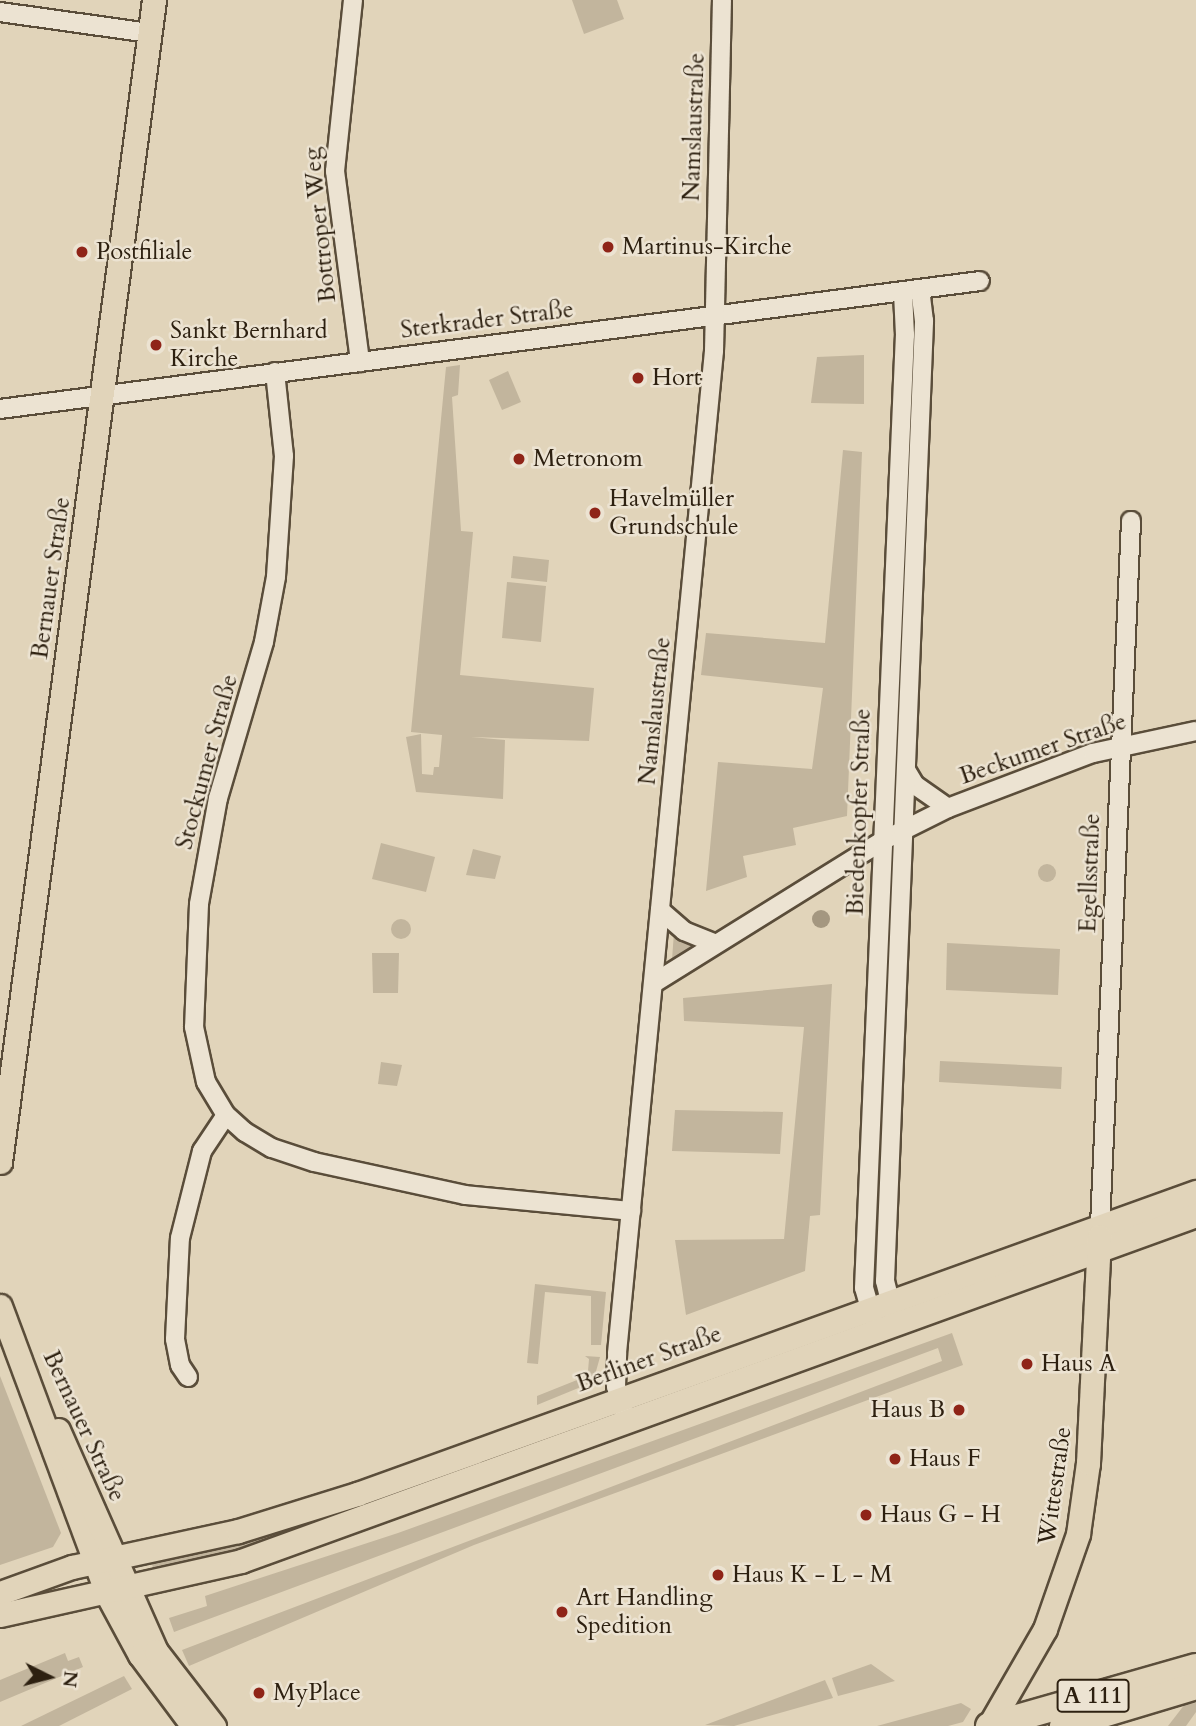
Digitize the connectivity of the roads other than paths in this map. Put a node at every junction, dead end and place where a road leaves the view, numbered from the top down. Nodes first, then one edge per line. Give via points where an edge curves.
1 (153, 0) edge
2 (352, 0) edge
3 (722, 0) edge
4 (47, 9) edge
5 (0, 12) edge
6 (149, 33) junction
7 (980, 281) dead end
8 (912, 291) junction
9 (713, 316) junction
10 (360, 362) junction
11 (275, 372) junction
12 (101, 396) junction
13 (0, 409) edge
14 (1131, 521) dead end
15 (1196, 731) edge
16 (1121, 745) junction
17 (885, 768) junction
18 (906, 769) junction
19 (948, 808) junction
20 (903, 832) junction
21 (882, 841) junction
22 (660, 910) junction
23 (713, 943) junction
24 (654, 983) junction
25 (226, 1115) junction
26 (0, 1162) edge
27 (1196, 1192) edge
28 (631, 1211) junction
29 (1196, 1215) edge
30 (1100, 1226) junction
31 (1099, 1250) junction
32 (880, 1305) junction
33 (1, 1311) edge
34 (887, 1328) junction
35 (188, 1377) dead end
36 (619, 1398) junction
37 (628, 1424) junction
38 (105, 1560) junction
39 (130, 1589) junction
40 (0, 1593) edge
41 (107, 1594) junction
42 (0, 1615) edge
43 (1196, 1667) edge
44 (1196, 1686) edge
45 (992, 1721) edge
46 (192, 1726) edge
47 (214, 1726) edge
48 (1063, 1726) edge

1 - 6 main road, Bernauer Straße
2 - 10 street, Bottroper Weg via 335,171
3 - 9 street, Namslaustraße
4 - 5 street
4 - 6 street
6 - 12 main road, Bernauer Straße
7 - 8 street, Sterkrader Straße
8 - 9 street, Sterkrader Straße
8 - 17 street, Biedenkopfer Straße via 905,335
8 - 18 street, Biedenkopfer Straße via 924,321
9 - 10 street, Sterkrader Straße
9 - 22 street, Namslaustraße via 712,374
10 - 11 street, Sterkrader Straße
11 - 12 street, Sterkrader Straße
11 - 25 street, Stockumer Straße via 284,456 276,577 264,642 218,798 197,929 197,1051 213,1098
12 - 13 street, Sterkrader Straße
12 - 26 main road, Bernauer Straße
14 - 16 street, Egellsstraße
15 - 16 street, Beckumer Straße
16 - 19 street, Beckumer Straße
16 - 30 street, Egellsstraße
17 - 18 street
17 - 21 street, Biedenkopfer Straße
18 - 19 street, Beckumer Straße via 915,785
18 - 20 street, Biedenkopfer Straße
19 - 20 street, Beckumer Straße
20 - 21 street, Beckumer Straße
20 - 32 street, Biedenkopfer Straße via 885,1281
21 - 23 street, Beckumer Straße
21 - 32 street, Biedenkopfer Straße via 864,1288
22 - 23 street via 684,930
22 - 24 street, Namslaustraße
23 - 24 street, Beckumer Straße
24 - 28 street, Namslaustraße
25 - 28 street, Stockumer Straße via 272,1148 357,1174 466,1195
25 - 35 street via 202,1151 180,1238 175,1339 180,1366
27 - 30 main road, Berliner Straße
28 - 36 street, Namslaustraße via 617,1353
29 - 31 main road
30 - 31 main road, Wittestraße
30 - 32 main road, Berliner Straße
31 - 34 main road
31 - 45 main road, Wittestraße via 1088,1463 1078,1534 1045,1629
32 - 34 street, Biedenkopfer Straße
32 - 36 main road, Berliner Straße
33 - 38 main road, Bernauer Straße
34 - 37 main road
36 - 37 street, Namslaustraße
36 - 38 main road, Berliner Straße via 318,1507 237,1531
37 - 39 main road via 242,1561
38 - 39 main road
38 - 40 main road, Berliner Straße
38 - 41 main road
39 - 41 main road
39 - 47 main road via 163,1662
41 - 42 main road
41 - 46 main road via 140,1655
43 - 45 highway, A 111
44 - 48 highway, A 111

